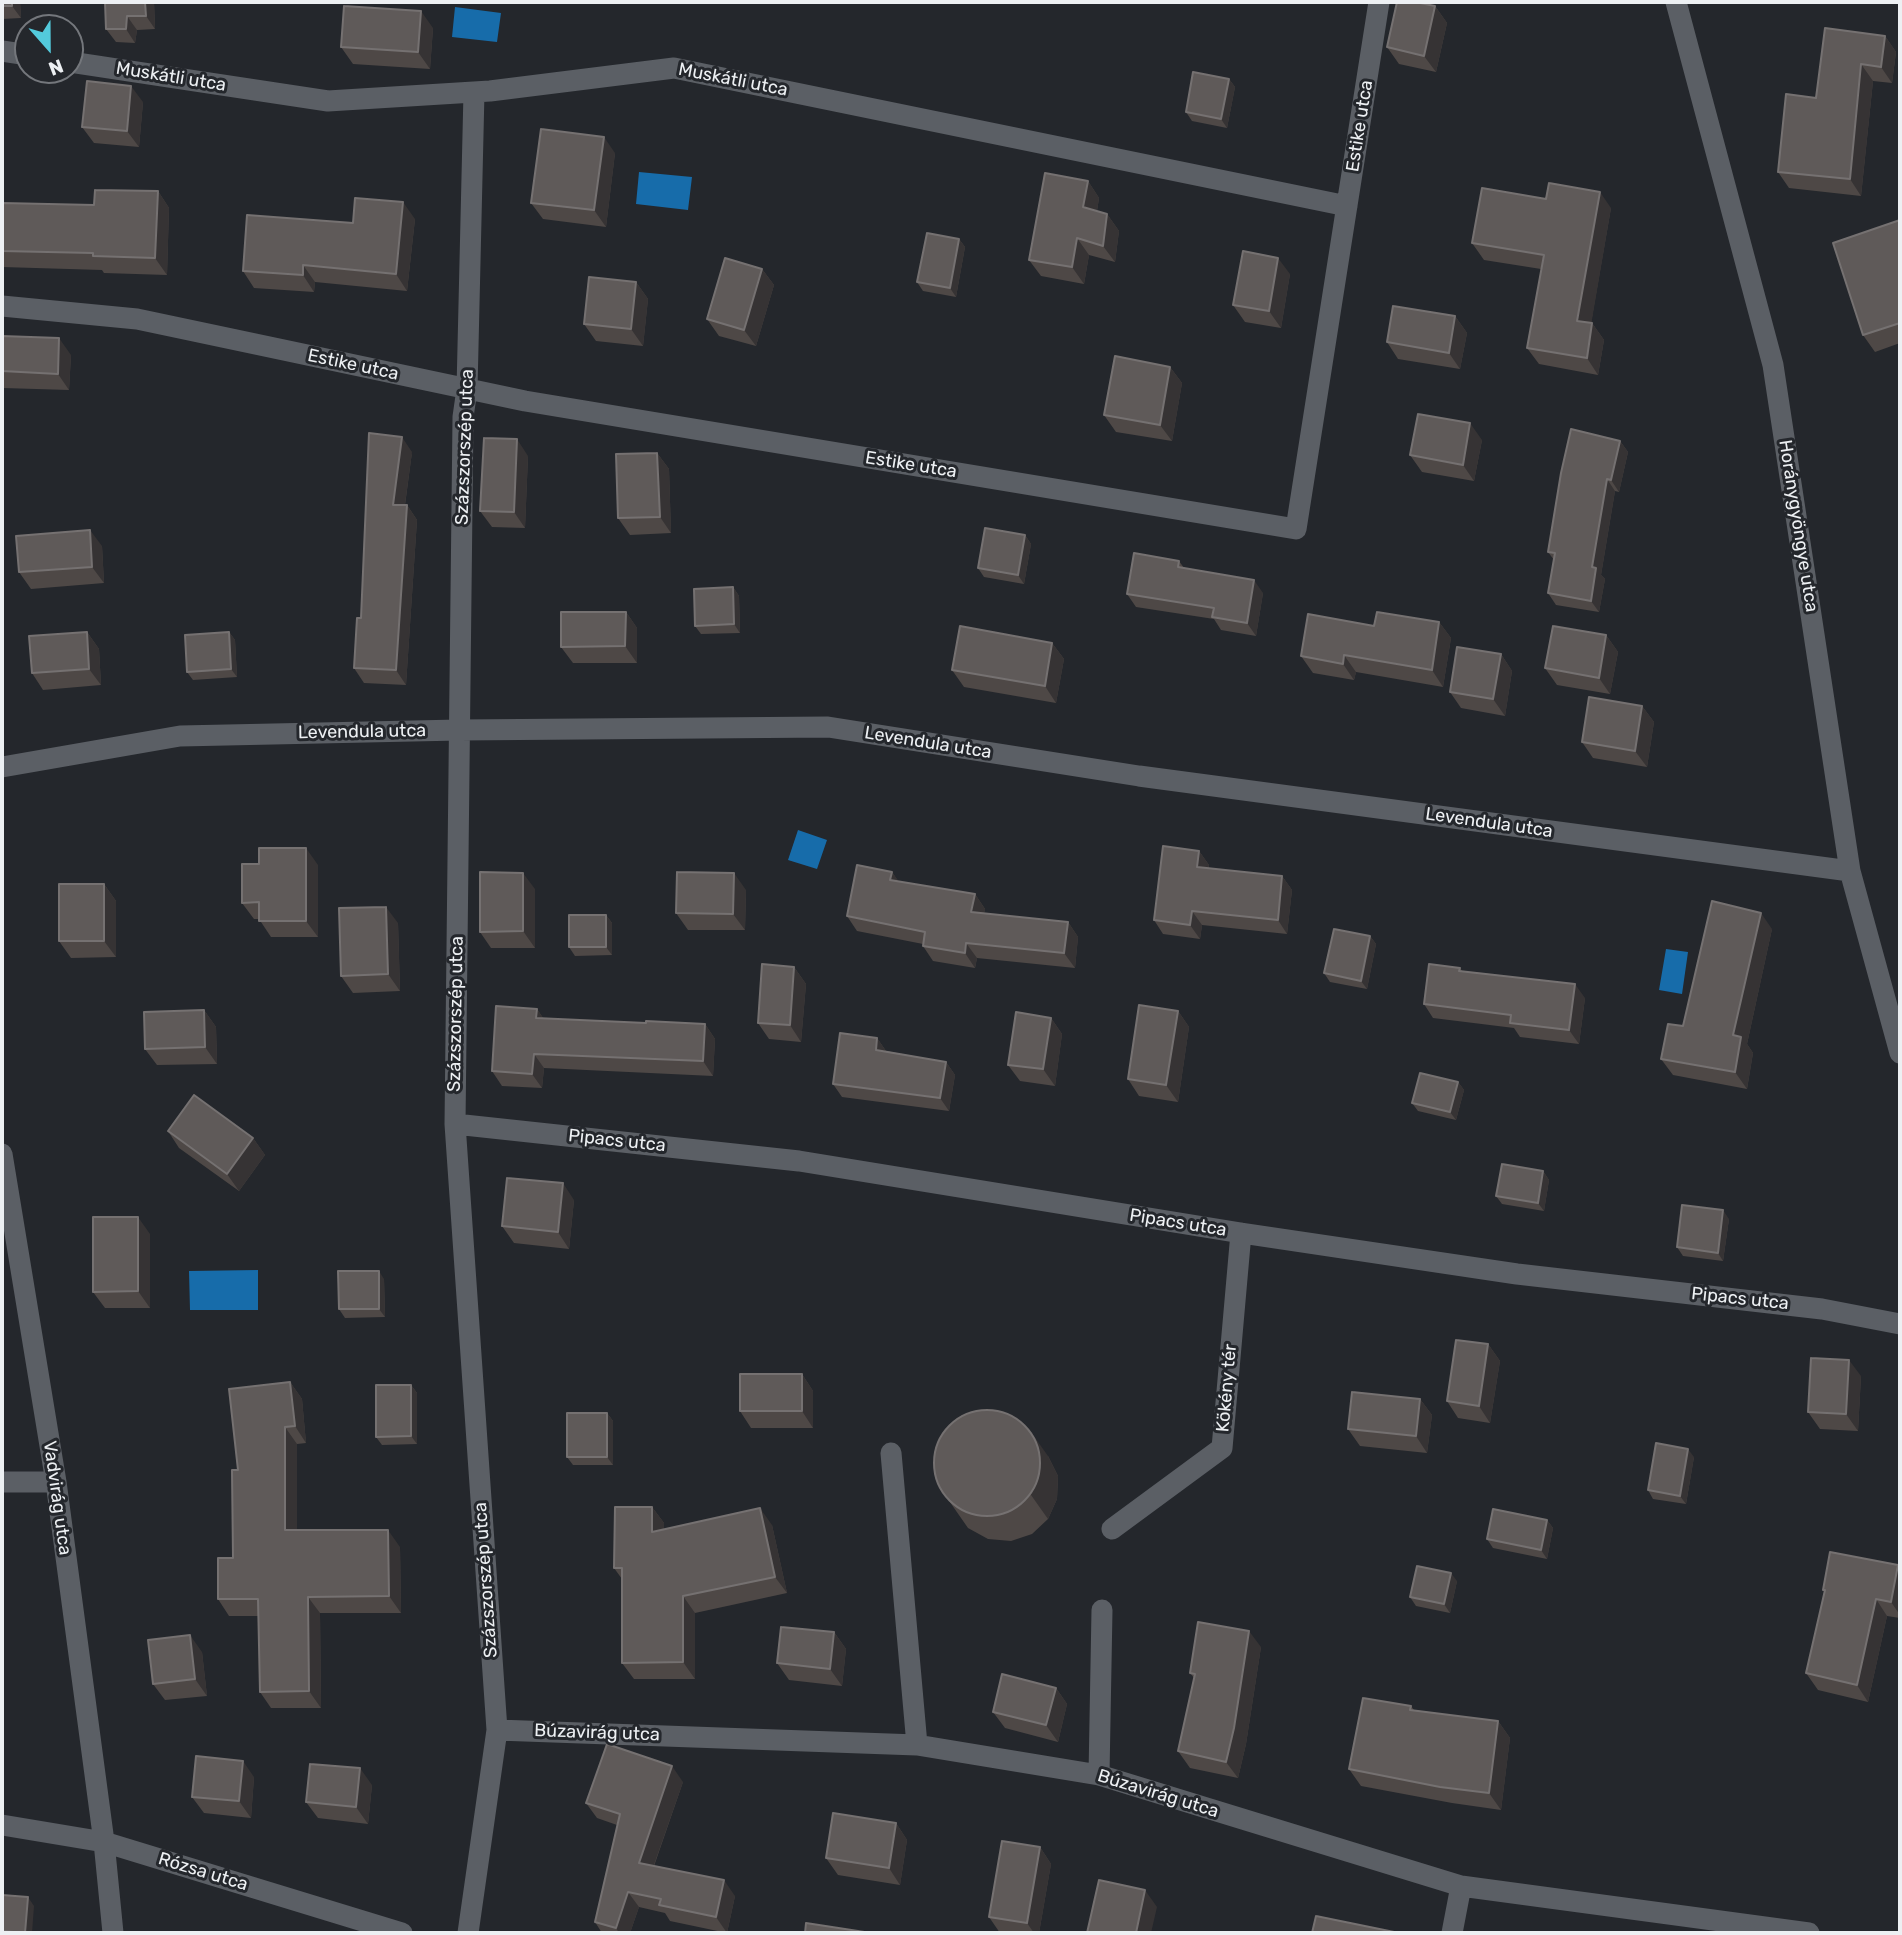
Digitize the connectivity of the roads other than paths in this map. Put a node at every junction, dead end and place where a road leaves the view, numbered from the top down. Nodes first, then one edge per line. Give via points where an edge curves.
1 (1379, 2) edge
2 (1676, 2) edge
3 (84, 64) edge
4 (474, 92) junction
5 (1347, 206) junction
6 (2, 306) edge
7 (467, 389) junction
8 (459, 730) junction
9 (2, 767) edge
10 (1850, 871) junction
11 (1900, 1053) edge
12 (456, 1124) junction
13 (2, 1154) edge
14 (1241, 1233) junction
15 (1900, 1324) edge
16 (891, 1453) dead end
17 (2, 1482) edge
18 (56, 1482) junction
19 (1112, 1529) dead end
20 (1102, 1610) dead end
21 (496, 1730) junction
22 (917, 1745) junction
23 (1099, 1775) junction
24 (2, 1825) edge
25 (104, 1842) junction
26 (1461, 1886) junction
27 (113, 1933) edge
28 (402, 1933) edge
29 (468, 1933) edge
30 (1452, 1933) edge
31 (1809, 1933) edge

1 - 5 street, Estike utca
2 - 10 street, Horánygyöngye utca via 1773,365
3 - 4 street, Muskátli utca via 328,101
4 - 5 street, Muskátli utca via 674,68
4 - 7 street, Százszorszép utca
5 - 7 street, Estike utca via 1296,529
6 - 7 street, Estike utca via 137,319
7 - 8 street, Százszorszép utca
8 - 9 street, Levendula utca via 180,736
8 - 10 street, Levendula utca via 828,727 1139,776
8 - 12 street, Százszorszép utca
10 - 11 street, Horánygyöngye utca
12 - 14 street, Pipacs utca via 799,1161
12 - 21 street, Százszorszép utca
13 - 18 street, Vadvirág utca
14 - 15 street, Pipacs utca via 1517,1274 1822,1308
14 - 19 street, Kökény tér via 1222,1448
16 - 22 street
17 - 18 street
18 - 25 street, Vadvirág utca
20 - 23 street
21 - 22 street, Búzavirág utca
21 - 29 street, Százszorszép utca
22 - 23 street, Búzavirág utca
23 - 26 street, Búzavirág utca
24 - 25 street, Rózsa utca
25 - 27 street, Vadvirág utca
25 - 28 street, Rózsa utca
26 - 30 street
26 - 31 street, Búzavirág utca

